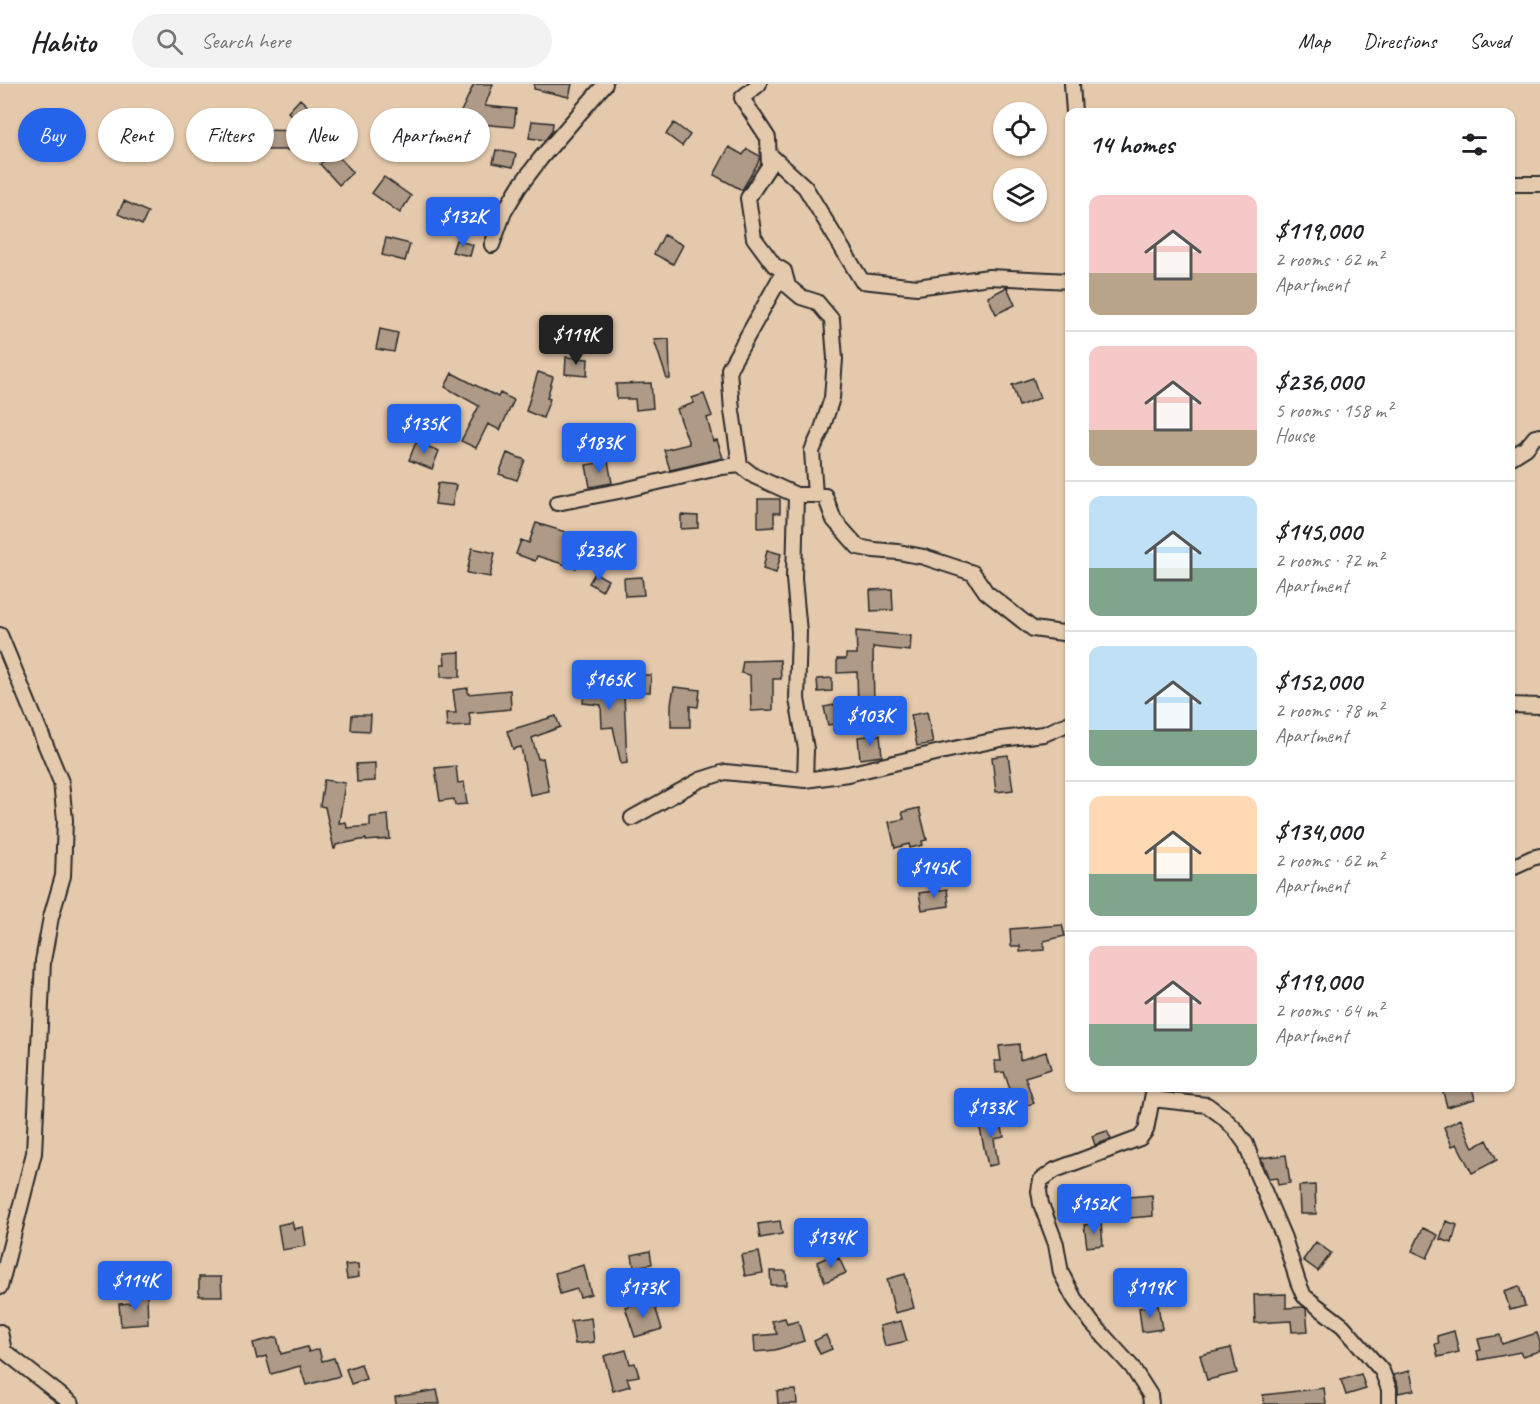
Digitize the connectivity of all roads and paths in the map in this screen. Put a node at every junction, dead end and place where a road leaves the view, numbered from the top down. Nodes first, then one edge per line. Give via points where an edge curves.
1 (605, 84) edge
2 (759, 84) edge
3 (1072, 84) edge
4 (1074, 108) edge
5 (769, 154) junction
6 (1515, 184) edge
7 (1540, 184) edge
8 (492, 245) dead end
9 (784, 271) junction
10 (1065, 281) edge
11 (1540, 436) edge
12 (1515, 455) edge
13 (740, 465) junction
14 (796, 495) junction
15 (815, 495) junction
16 (557, 503) dead end
17 (1065, 633) edge
18 (0, 635) edge
19 (1515, 705) edge
20 (1540, 706) edge
21 (1065, 725) edge
22 (805, 780) junction
23 (632, 818) dead end
24 (1540, 856) edge
25 (1515, 866) edge
26 (1153, 1093) edge
27 (0, 1287) edge
28 (0, 1332) edge
29 (2, 1351) edge
30 (72, 1404) edge
31 (1151, 1404) edge
32 (1389, 1404) edge

1 - 8 street via 519,187 504,212
2 - 5 street via 742,98 768,138
3 - 4 street
5 - 9 street via 769,166 748,198 754,238 774,265
5 - 10 street via 806,187 862,282 917,287 989,277
6 - 7 street
9 - 13 street via 729,369
9 - 15 street via 788,286 801,297 817,302 832,320 832,399 812,451
11 - 12 street
13 - 14 street via 754,476
13 - 16 street
14 - 15 street
14 - 22 street via 797,699 806,749
15 - 17 street via 825,496 834,520 858,547 924,557 973,573 986,592 1033,629
18 - 27 street via 61,782 65,820 63,876 43,961 34,1153
19 - 20 street
21 - 22 street via 1044,734 1001,739
22 - 23 street via 725,772 700,780
24 - 25 street
26 - 31 street via 1146,1130 1140,1138 1055,1170 1041,1180 1039,1191 1061,1273 1074,1299 1132,1367 1150,1395
26 - 32 street via 1207,1106 1235,1129 1246,1144 1304,1296 1343,1326 1382,1371 1389,1389
28 - 29 street
29 - 30 street

